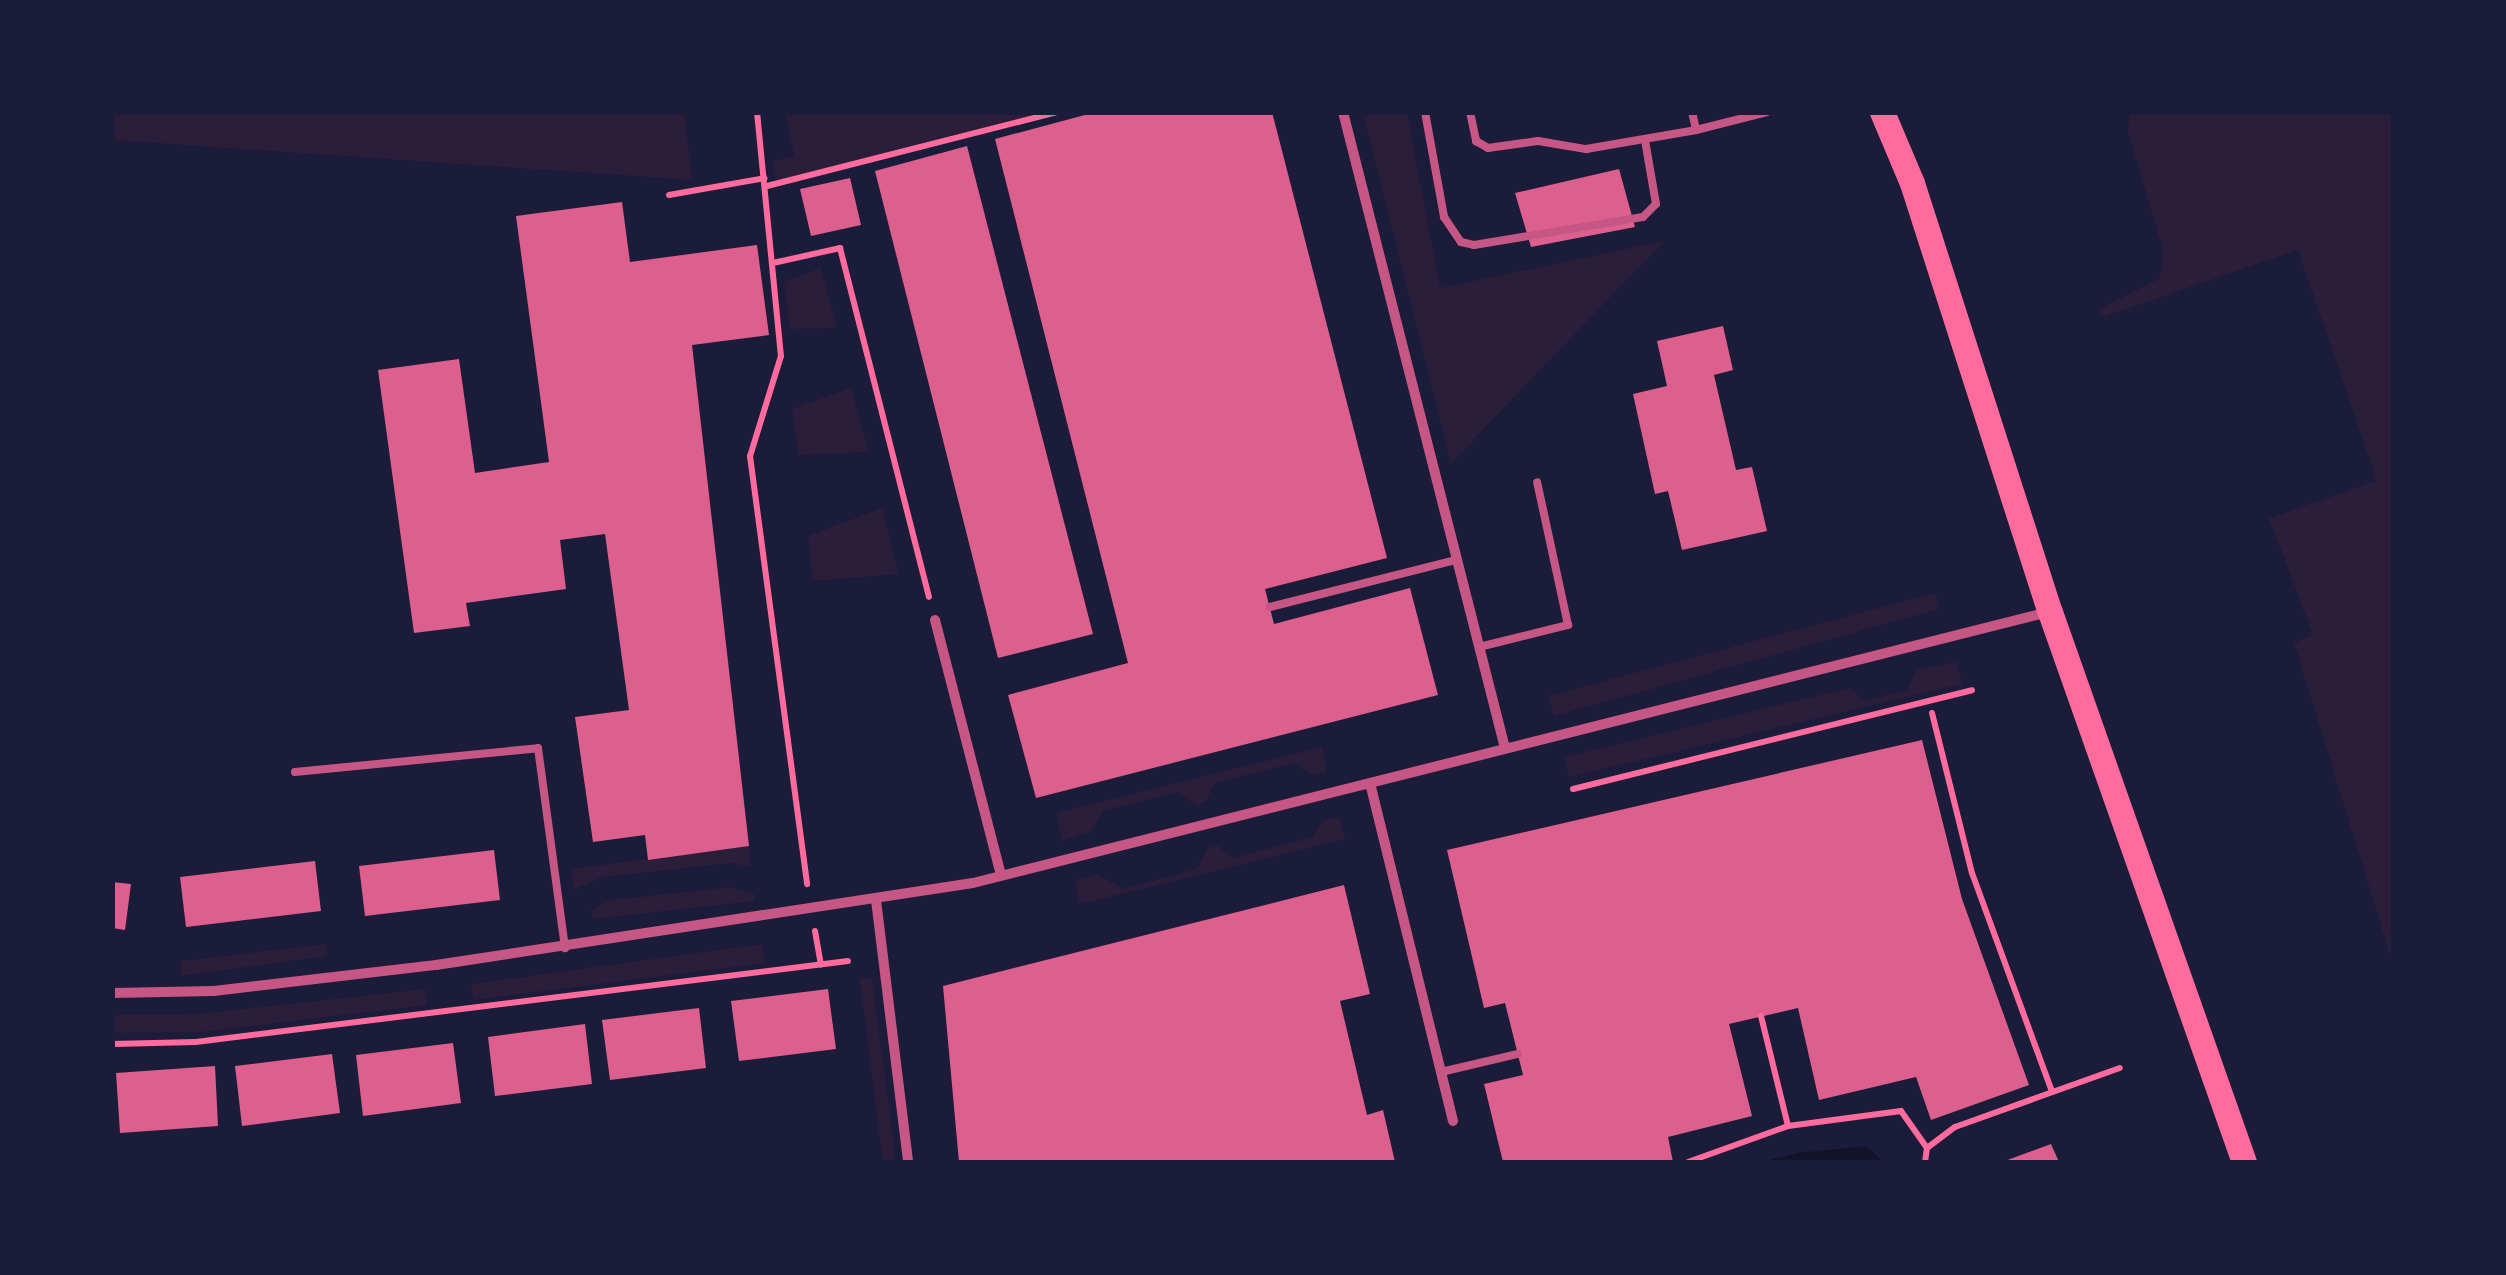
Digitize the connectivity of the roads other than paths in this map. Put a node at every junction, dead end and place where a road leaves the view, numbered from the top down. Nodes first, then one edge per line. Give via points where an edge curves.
1 (1343, 112) edge
2 (1425, 112) edge
3 (1470, 112) edge
4 (1692, 112) edge
5 (1766, 112) edge
6 (1882, 112) edge
7 (1696, 130) junction
8 (1644, 140) junction
9 (1536, 482) dead end
10 (1456, 560) junction
11 (1270, 608) dead end
12 (2050, 612) junction
13 (935, 620) road end
14 (1480, 646) junction
15 (1505, 748) junction
16 (294, 772) dead end
17 (1370, 783) junction
18 (1001, 876) junction
19 (876, 900) junction
20 (565, 948) junction
21 (112, 994) edge
22 (1518, 1054) dead end
23 (1441, 1072) junction
24 (1453, 1121) dead end
25 (908, 1162) edge
26 (2244, 1162) edge

1 - 10 street
2 - 8 lane via 1444,217 1461,242 1474,245 1643,217 1656,204
3 - 8 lane via 1476,142 1488,148 1538,142 1586,150
4 - 7 lane
5 - 7 lane
6 - 12 main road via 1912,182
7 - 8 lane
9 - 14 lane via 1568,626
10 - 11 lane
10 - 14 street
12 - 15 street
12 - 26 main road
13 - 18 street
14 - 15 street
15 - 17 street
16 - 20 lane via 538,748
17 - 18 street
17 - 23 street
18 - 19 street
19 - 20 street
19 - 25 street
20 - 21 street via 214,991
22 - 23 lane
23 - 24 street

